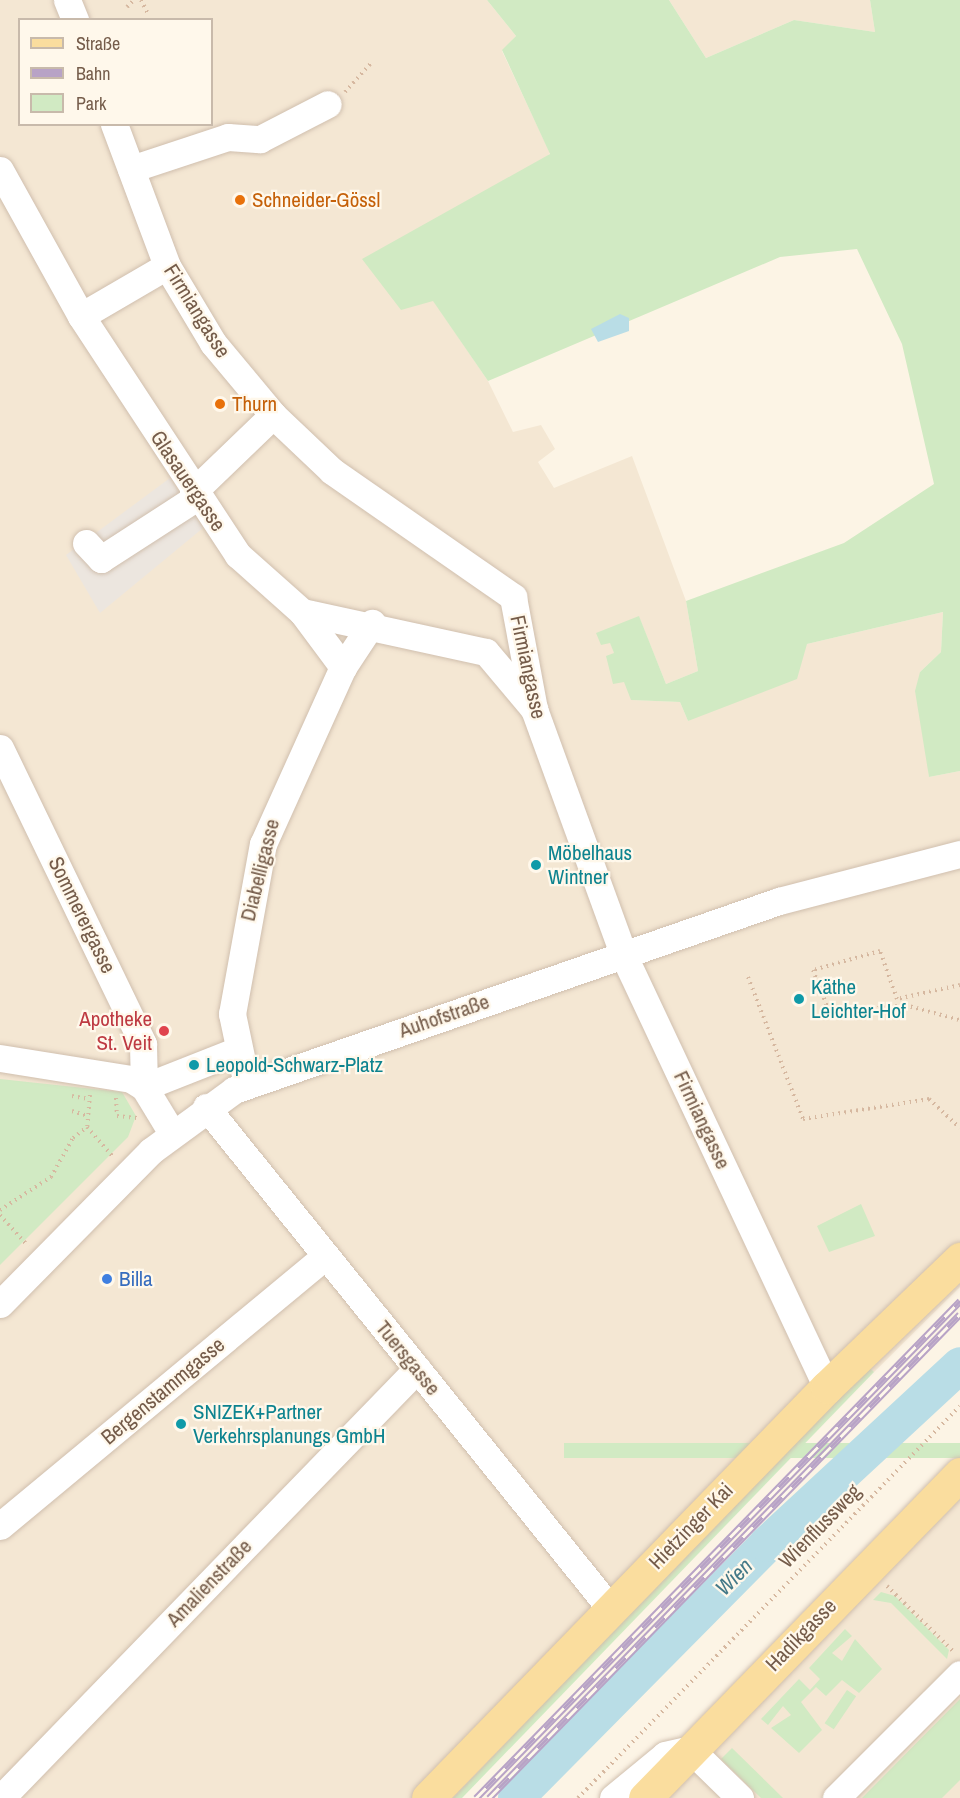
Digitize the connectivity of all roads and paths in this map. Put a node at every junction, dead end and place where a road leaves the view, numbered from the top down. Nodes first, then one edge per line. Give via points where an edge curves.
1 (68, 0) edge
2 (135, 0) edge
3 (141, 0) edge
4 (127, 7) dead end
5 (148, 14) dead end
6 (74, 18) edge
7 (372, 62) dead end
8 (328, 104) joint
9 (115, 126) edge
10 (131, 169) junction
11 (0, 170) edge
12 (167, 266) junction
13 (81, 316) junction
14 (273, 415) junction
15 (195, 494) junction
16 (86, 543) dead end
17 (302, 612) junction
18 (372, 623) junction
19 (522, 632) junction
20 (486, 652) junction
21 (343, 667) junction
22 (534, 709) junction
23 (0, 748) edge
24 (960, 854) edge
25 (623, 954) junction
26 (748, 977) dead end
27 (960, 985) edge
28 (960, 1020) edge
29 (238, 1050) junction
30 (0, 1058) edge
31 (247, 1085) junction
32 (93, 1088) dead end
33 (131, 1089) junction
34 (72, 1096) dead end
35 (89, 1099) junction
36 (206, 1107) junction
37 (72, 1111) dead end
38 (87, 1116) junction
39 (141, 1118) dead end
40 (87, 1127) junction
41 (960, 1128) edge
42 (171, 1133) junction
43 (114, 1159) dead end
44 (0, 1210) edge
45 (0, 1215) edge
46 (28, 1246) dead end
47 (325, 1256) junction
48 (960, 1259) edge
49 (0, 1304) edge
50 (417, 1369) junction
51 (827, 1386) junction
52 (960, 1406) edge
53 (960, 1474) edge
54 (0, 1526) edge
55 (867, 1566) junction
56 (610, 1608) junction
57 (960, 1658) edge
58 (960, 1674) edge
59 (690, 1749) junction
60 (1, 1798) edge
61 (428, 1798) edge
62 (578, 1798) edge
63 (614, 1798) edge
64 (645, 1798) edge
65 (740, 1798) edge
66 (836, 1798) edge

1 - 6 street
2 - 4 path
3 - 5 path
7 - 8 path
8 - 10 street via 260,139 228,137
9 - 10 street, Firmiangasse
10 - 12 street, Firmiangasse
11 - 13 street, Glasauergasse
12 - 13 street
12 - 14 street, Firmiangasse via 213,343
13 - 15 street, Glasauergasse
14 - 15 street
14 - 19 street, Firmiangasse via 332,471 504,587 513,597
15 - 16 street via 101,559
15 - 17 street, Glasauergasse via 238,555
17 - 18 street
17 - 21 street
18 - 20 street
18 - 21 street, Diabelligasse
19 - 20 street via 505,649
19 - 22 street, Firmiangasse
20 - 22 street
21 - 29 street, Diabelligasse via 263,844 235,978
22 - 25 street, Firmiangasse
23 - 33 street, Sommerergasse via 143,1044
24 - 25 street, Auhofstraße via 779,901
25 - 31 street, Auhofstraße
25 - 51 street, Firmiangasse
26 - 41 path via 803,1119 929,1099
27 - 28 path via 897,999 880,951 813,970 830,1014 905,1005
29 - 31 street, Diabelligasse
29 - 33 street
30 - 33 street via 124,1077
31 - 36 street, Auhofstraße
32 - 35 path
33 - 39 path via 113,1106 117,1116
33 - 42 street
34 - 35 path
35 - 38 path
36 - 42 street, Auhofstraße
36 - 47 street, Tuersgasse
37 - 38 path
38 - 40 path
40 - 43 path
40 - 44 path via 73,1138 51,1178
42 - 49 street, Auhofstraße
45 - 46 path
47 - 50 street, Tuersgasse
47 - 54 street, Bergenstammgasse
48 - 51 main road, Hietzinger Kai
50 - 56 street, Tuersgasse
50 - 60 street, Amalienstraße
51 - 56 main road, Hietzinger Kai
52 - 62 path, Wienflussweg
53 - 55 main road, Hadikgasse
55 - 57 path
55 - 59 main road, Hadikgasse
56 - 61 main road, Hietzinger Kai
58 - 66 street
59 - 63 street via 665,1755
59 - 64 main road, Hadikgasse
59 - 65 street

